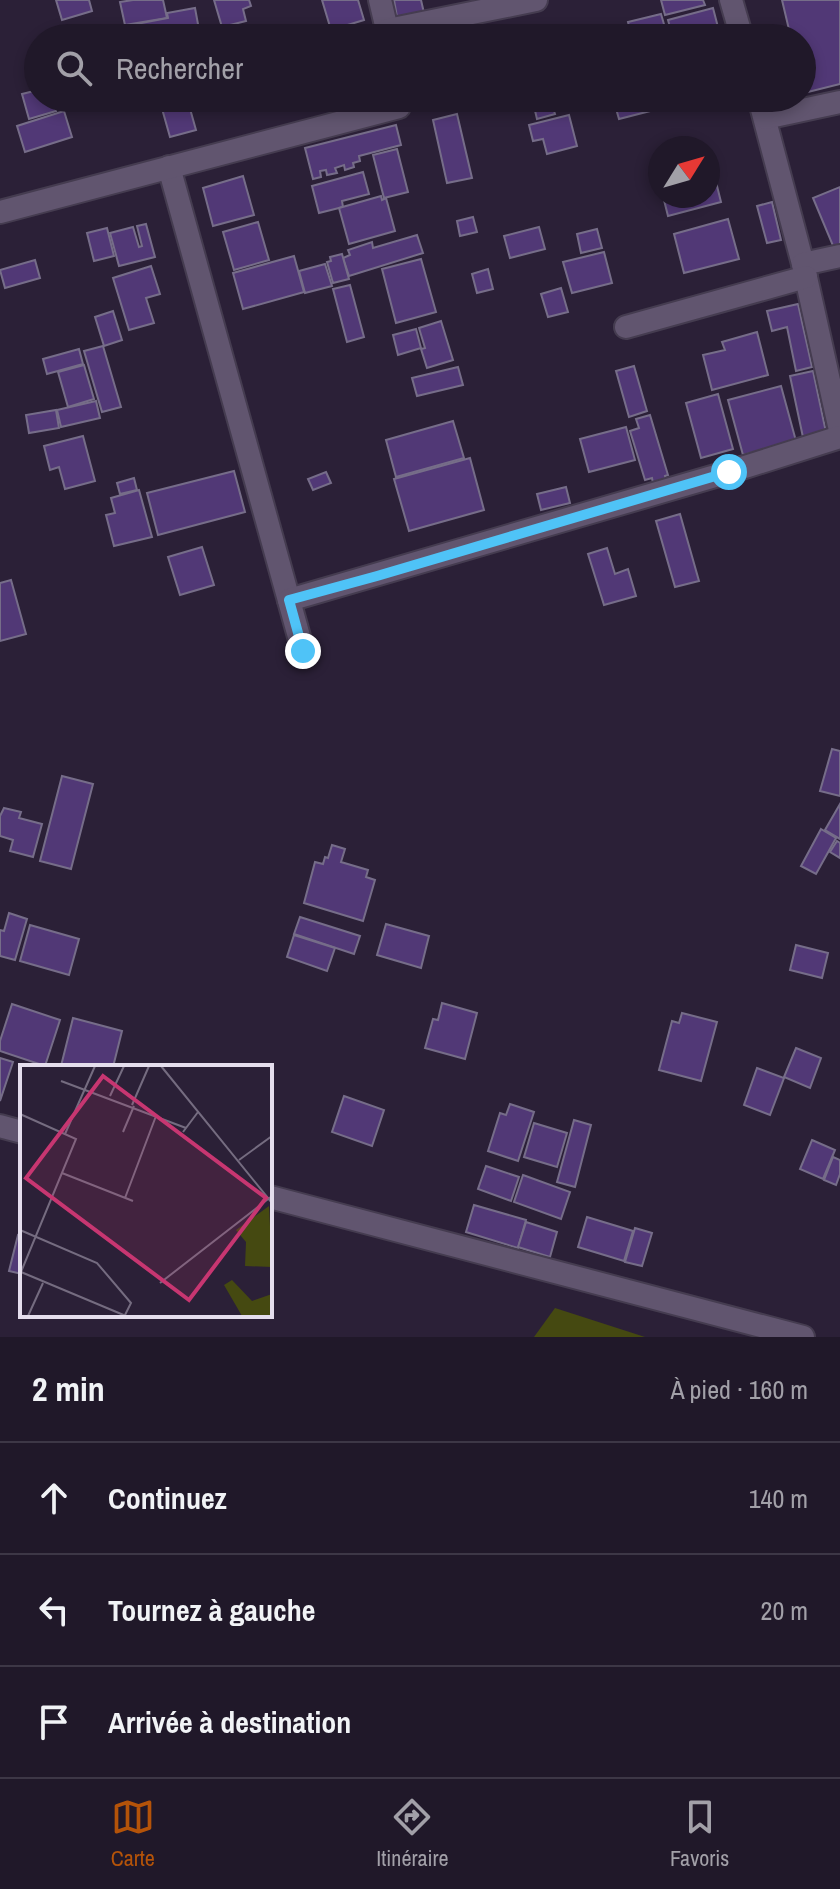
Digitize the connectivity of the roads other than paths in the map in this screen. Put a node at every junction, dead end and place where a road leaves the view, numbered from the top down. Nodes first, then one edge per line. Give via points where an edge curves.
1 (380, 0) edge
2 (536, 0) edge
3 (731, 0) edge
4 (386, 24) edge
5 (432, 24) edge
6 (738, 24) edge
7 (840, 102) edge
8 (816, 104) edge
9 (380, 112) edge
10 (763, 112) edge
11 (169, 167) junction
12 (0, 212) edge
13 (840, 256) edge
14 (804, 271) junction
15 (626, 327) dead end
16 (840, 430) edge
17 (840, 437) edge
18 (289, 600) junction
19 (303, 651) dead end
20 (0, 1126) edge
21 (20, 1131) edge
22 (272, 1198) edge
23 (803, 1337) edge

1 - 4 street
2 - 5 street
3 - 6 street
7 - 8 street
9 - 11 street
10 - 14 street
11 - 12 street
11 - 18 street
13 - 14 street
14 - 15 street
14 - 16 street
17 - 18 street
18 - 19 street
20 - 21 street
22 - 23 street

